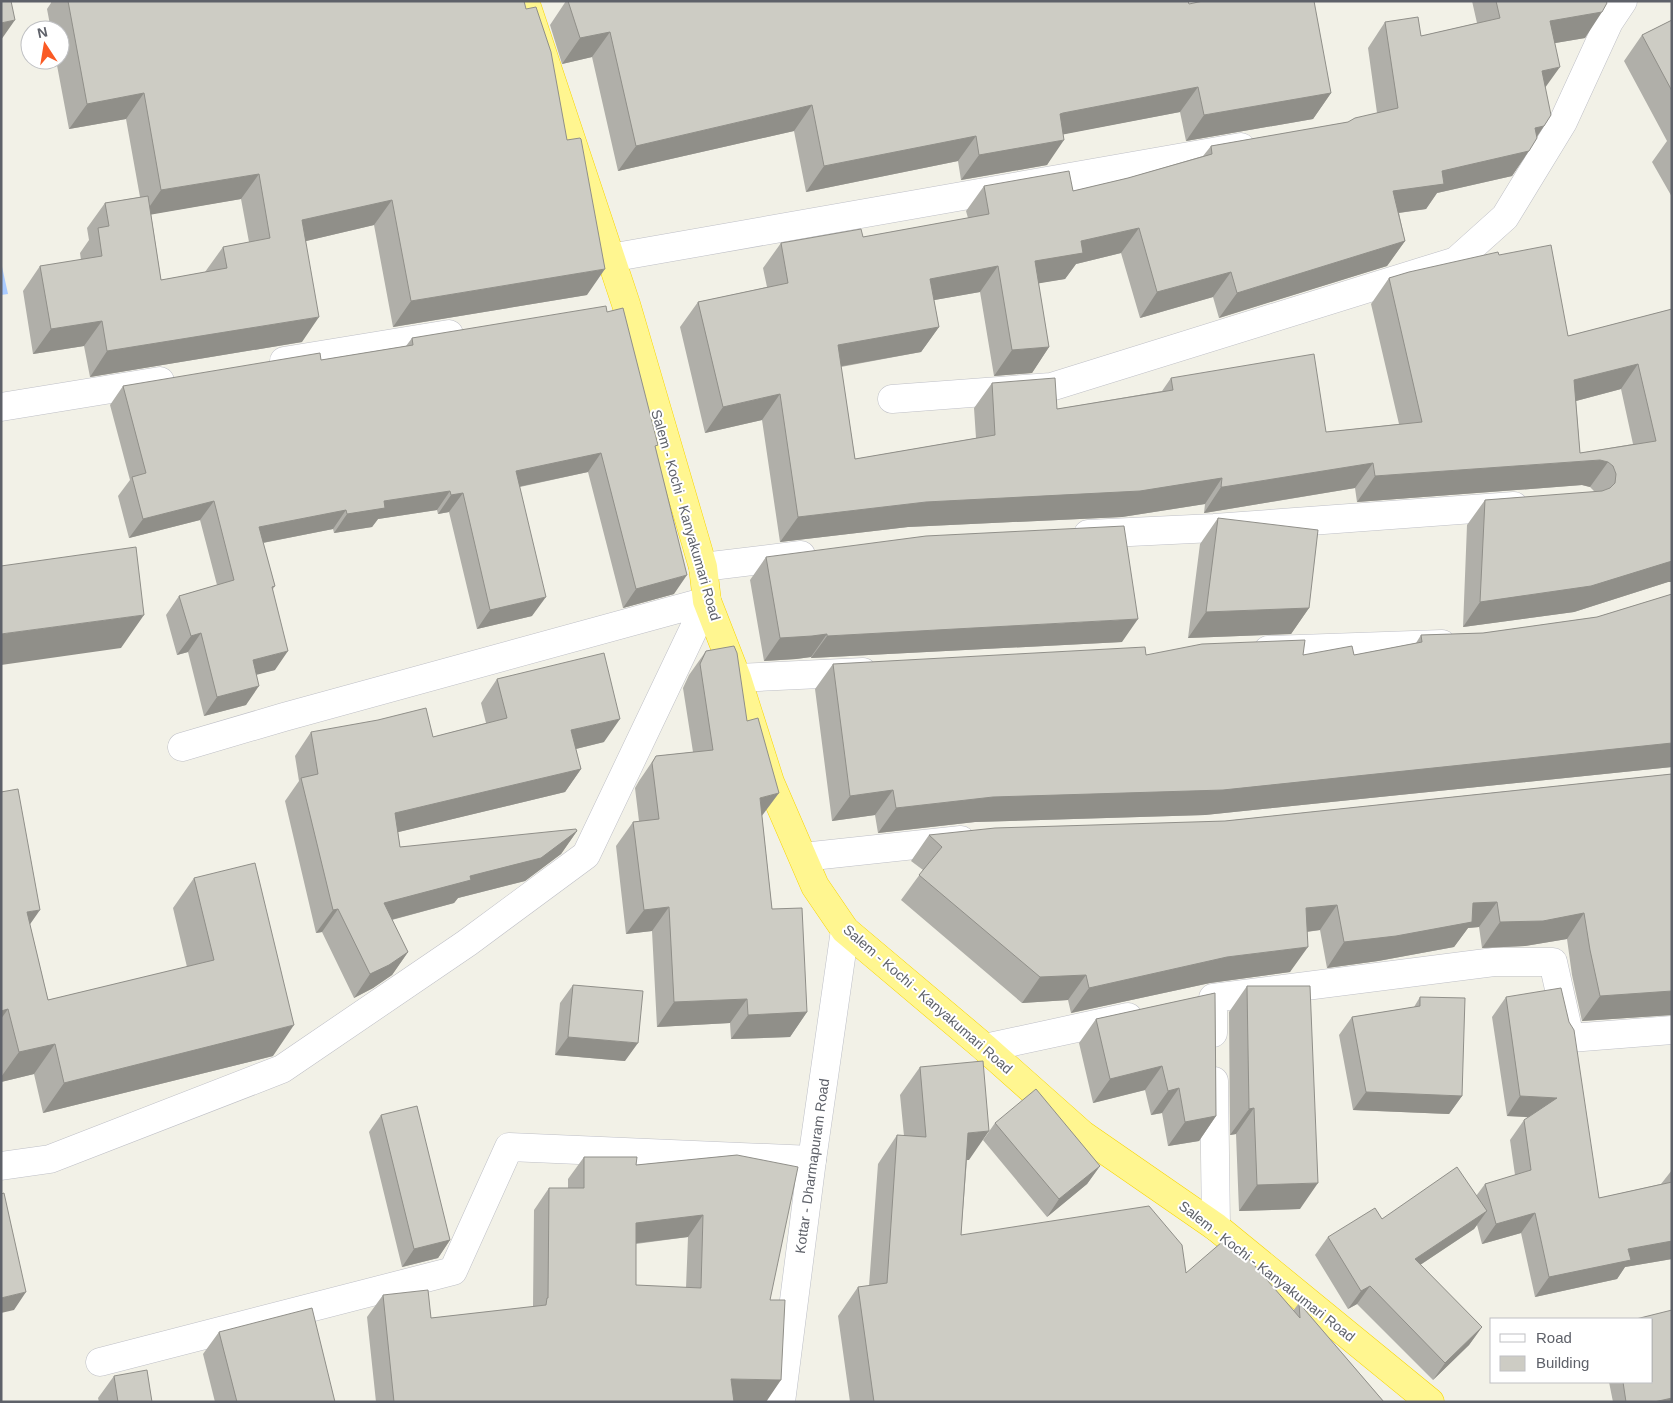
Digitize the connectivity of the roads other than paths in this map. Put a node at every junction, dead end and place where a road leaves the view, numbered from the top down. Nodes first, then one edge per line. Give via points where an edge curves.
1 (525, 1) edge
2 (1623, 1) edge
3 (1268, 142) edge
4 (610, 258) junction
5 (1456, 261) junction
6 (1365, 303) dead end
7 (470, 330) edge
8 (255, 366) edge
9 (187, 377) edge
10 (892, 398) dead end
11 (1, 407) edge
12 (1535, 505) edge
13 (1066, 535) edge
14 (821, 553) edge
15 (703, 567) junction
16 (707, 601) junction
17 (1463, 643) edge
18 (1244, 651) edge
19 (886, 670) edge
20 (737, 678) junction
21 (182, 747) dead end
22 (986, 838) edge
23 (803, 857) junction
24 (845, 930) junction
25 (1213, 998) junction
26 (1184, 1004) edge
27 (1156, 1010) edge
28 (1672, 1030) edge
29 (985, 1048) junction
30 (812, 1160) junction
31 (1, 1166) edge
32 (1216, 1227) junction
33 (100, 1362) dead end
34 (781, 1402) edge
35 (1430, 1402) edge

1 - 4 highway, Salem - Kochi - Kanyakumari Road
2 - 5 street via 1609,22 1563,122 1505,218
3 - 4 street
4 - 15 highway, Salem - Kochi - Kanyakumari Road via 616,306
5 - 6 street
5 - 10 street via 1051,387
7 - 8 street
9 - 11 street
12 - 13 street
14 - 15 street
15 - 16 highway, Salem - Kochi - Kanyakumari Road
16 - 20 highway, Salem - Kochi - Kanyakumari Road
16 - 21 street
16 - 31 street via 586,856 467,943 282,1069 50,1159
17 - 18 street
19 - 20 street
20 - 23 highway, Salem - Kochi - Kanyakumari Road via 770,782
22 - 23 street
23 - 24 highway, Salem - Kochi - Kanyakumari Road via 815,886
24 - 29 highway, Salem - Kochi - Kanyakumari Road
24 - 30 street, Kottar - Dharmapuram Road
25 - 26 street
25 - 28 street via 1494,962 1553,962 1570,1038
25 - 32 street
27 - 29 street
29 - 32 highway, Salem - Kochi - Kanyakumari Road via 1083,1135
30 - 33 street via 509,1147 453,1271
30 - 34 street, Kottar - Dharmapuram Road
32 - 35 highway, Salem - Kochi - Kanyakumari Road

